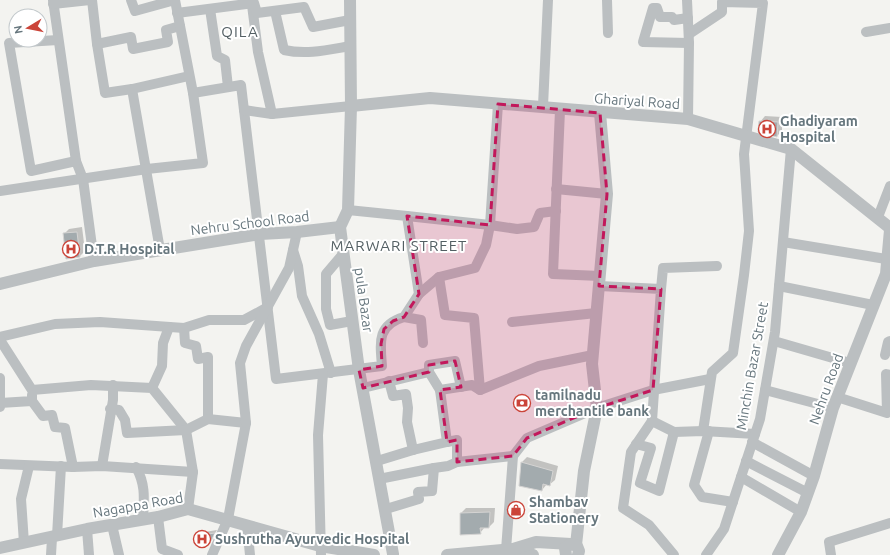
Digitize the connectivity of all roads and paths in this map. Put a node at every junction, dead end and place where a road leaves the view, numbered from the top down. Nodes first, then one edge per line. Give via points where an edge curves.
1 (91, 0) edge
2 (131, 0) edge
3 (175, 0) edge
4 (350, 0) edge
5 (548, 0) edge
6 (607, 0) edge
7 (687, 0) edge
8 (723, 1) edge
9 (53, 2) edge
10 (252, 3) junction
11 (655, 4) edge
12 (210, 9) junction
13 (275, 11) junction
14 (177, 14) junction
15 (688, 18) junction
16 (350, 20) junction
17 (180, 26) junction
18 (890, 28) edge
19 (866, 32) dead end
20 (608, 33) dead end
21 (689, 39) junction
22 (58, 40) junction
23 (96, 44) junction
24 (350, 46) junction
25 (189, 76) junction
26 (228, 87) junction
27 (132, 89) junction
28 (193, 94) junction
29 (498, 104) junction
30 (351, 106) junction
31 (543, 106) junction
32 (244, 110) junction
33 (560, 110) junction
34 (600, 113) junction
35 (272, 114) junction
36 (688, 119) junction
37 (747, 137) junction
38 (791, 149) junction
39 (76, 161) junction
40 (147, 169) junction
41 (83, 179) junction
42 (890, 186) edge
43 (556, 189) junction
44 (0, 191) edge
45 (606, 194) junction
46 (348, 210) junction
47 (556, 212) junction
48 (408, 216) junction
49 (878, 217) junction
50 (490, 225) junction
51 (340, 227) junction
52 (890, 229) edge
53 (297, 232) junction
54 (260, 234) junction
55 (783, 242) junction
56 (160, 250) junction
57 (293, 250) junction
58 (343, 254) junction
59 (886, 259) junction
60 (94, 261) junction
61 (717, 266) dead end
62 (439, 277) junction
63 (599, 281) junction
64 (0, 284) edge
65 (886, 284) edge
66 (779, 286) junction
67 (661, 289) junction
68 (419, 294) junction
69 (873, 305) junction
70 (268, 307) junction
71 (596, 314) junction
72 (404, 317) junction
73 (352, 321) junction
74 (512, 322) dead end
75 (169, 328) junction
76 (184, 328) junction
77 (0, 339) edge
78 (774, 341) junction
79 (890, 341) edge
80 (423, 343) dead end
81 (593, 355) junction
82 (885, 355) dead end
83 (850, 363) junction
84 (359, 370) junction
85 (429, 372) junction
86 (327, 373) junction
87 (890, 374) edge
88 (0, 378) edge
89 (710, 379) junction
90 (389, 381) junction
91 (112, 385) junction
92 (461, 387) junction
93 (152, 388) junction
94 (363, 388) junction
95 (32, 390) junction
96 (440, 390) junction
97 (480, 390) junction
98 (653, 390) junction
99 (765, 390) junction
100 (32, 401) junction
101 (835, 402) junction
102 (0, 403) edge
103 (0, 407) edge
104 (110, 408) junction
105 (597, 408) junction
106 (208, 419) junction
107 (652, 421) junction
108 (246, 423) junction
109 (186, 430) junction
110 (706, 431) junction
111 (674, 432) junction
112 (754, 438) junction
113 (446, 442) junction
114 (636, 444) junction
115 (413, 450) junction
116 (513, 456) junction
117 (377, 461) junction
118 (746, 461) junction
119 (457, 462) junction
120 (0, 464) edge
121 (29, 466) junction
122 (61, 466) junction
123 (102, 466) junction
124 (73, 467) junction
125 (136, 468) junction
126 (434, 468) junction
127 (193, 472) junction
128 (814, 476) junction
129 (741, 478) junction
130 (379, 479) junction
131 (808, 493) junction
132 (733, 502) junction
133 (188, 509) junction
134 (386, 509) junction
135 (801, 512) junction
136 (158, 517) junction
137 (143, 519) junction
138 (228, 519) junction
139 (890, 523) edge
140 (112, 525) junction
141 (247, 525) junction
142 (87, 529) junction
143 (54, 537) junction
144 (24, 543) junction
145 (0, 548) edge
146 (575, 548) edge
147 (509, 549) junction
148 (320, 551) edge
149 (51, 555) edge
150 (89, 555) edge
151 (119, 555) edge
152 (178, 555) edge
153 (212, 555) edge
154 (250, 555) edge
155 (374, 555) edge
156 (396, 555) edge
157 (447, 555) edge
158 (532, 555) edge
159 (566, 555) edge
160 (674, 555) edge
161 (706, 555) edge
162 (778, 555) edge
163 (830, 555) edge

1 - 9 street
1 - 23 street
2 - 3 street via 136,11
3 - 14 street
4 - 16 street
5 - 31 street
6 - 20 street
7 - 15 street
8 - 21 street via 722,12
8 - 37 street via 763,3
9 - 22 street
10 - 12 street
10 - 13 street via 257,13
10 - 35 street via 258,52
11 - 15 street via 660,17 672,17 674,20
11 - 21 street via 643,42
12 - 14 street
12 - 26 street via 217,56 225,60
13 - 16 street via 304,7 313,27
13 - 24 street via 284,50 313,53
14 - 17 street
15 - 21 street
16 - 24 street
17 - 23 street via 166,30 168,42 133,49 131,37
17 - 25 street
18 - 19 street
21 - 36 street
22 - 39 street
22 - 39 street via 9,43 31,171
23 - 27 street via 105,93
24 - 30 street
25 - 27 street
25 - 28 street
26 - 28 street
26 - 32 street via 241,85
27 - 40 street
28 - 40 street via 203,163
29 - 30 street, Ghariyal Road via 430,98
29 - 31 street, Ghariyal Road
29 - 50 street
30 - 35 street
30 - 46 street
31 - 33 street, Ghariyal Road
32 - 35 street
32 - 54 street
33 - 34 street, Ghariyal Road
33 - 43 street
34 - 36 street, Ghariyal Road
34 - 45 street
36 - 37 street, Ghariyal Road
37 - 38 street, Ghariyal Road
37 - 89 street via 744,154 749,231 733,353 712,372
38 - 49 street, Ghariyal Road
38 - 55 street, Minchin Bazar Street
39 - 41 street
40 - 41 street
40 - 56 street
41 - 44 street
41 - 60 street
42 - 49 street
43 - 45 street
43 - 47 street
45 - 63 street
46 - 48 street
46 - 51 street
47 - 50 street via 540,213 534,227 517,229
47 - 63 street via 553,274
48 - 50 street
48 - 68 street
49 - 52 street, Ghariyal Road
50 - 62 street via 486,245 475,268
51 - 53 street, Nehru School Road
51 - 58 street, pula Bazar
52 - 59 street, Nehru Road
53 - 54 street, Nehru School Road
53 - 57 street
54 - 56 street, Nehru School Road
54 - 70 street
55 - 59 street
55 - 66 street, Minchin Bazar Street
56 - 60 street, Nehru School Road
57 - 70 street via 289,268
57 - 86 street via 302,296 320,334
58 - 73 street, pula Bazar
58 - 73 street via 326,274 326,309 330,325
59 - 65 street, Nehru Road
60 - 64 street, Nehru School Road
61 - 67 street via 663,268
62 - 68 street
62 - 97 street via 445,315 474,318
63 - 67 street
63 - 71 street
65 - 69 street, Nehru Road
66 - 69 street
66 - 78 street, Minchin Bazar Street
67 - 98 street
68 - 72 street
69 - 83 street, Nehru Road
70 - 76 street via 244,320 209,320
70 - 86 street via 276,379
70 - 108 street via 246,346 240,363
71 - 74 street
71 - 81 street
72 - 80 street via 421,320
72 - 84 street via 393,321 384,329 380,344 382,366
73 - 84 street, pula Bazar
75 - 76 street
75 - 77 street via 100,322 63,324
75 - 93 street via 163,343 162,366
76 - 106 street via 185,343 196,346 198,359 208,357
77 - 95 street
78 - 83 street
78 - 99 street, Minchin Bazar Street
79 - 82 street
81 - 97 street via 539,366
81 - 105 street
83 - 101 street, Nehru Road
84 - 86 street
84 - 94 street, pula Bazar
85 - 90 street
85 - 92 street via 429,365 455,361
85 - 96 street
86 - 148 street via 318,434
87 - 101 street via 886,374 887,413
88 - 102 street
89 - 98 street
89 - 110 street
90 - 94 street
90 - 115 street via 393,396 406,394 407,422
91 - 93 street
91 - 95 street
91 - 104 street via 113,400
92 - 96 street
92 - 97 street via 472,385
93 - 109 street
94 - 117 street, pula Bazar
95 - 100 street
96 - 113 street
98 - 105 street
98 - 107 street
99 - 101 street
99 - 112 street, Minchin Bazar Street
100 - 102 street
100 - 124 street via 43,416 52,415 55,427 65,428
101 - 128 street, Nehru Road
102 - 103 street
104 - 109 street via 119,410 125,420 127,433
104 - 123 street
105 - 116 street via 527,438
105 - 146 street via 584,471
106 - 108 street
106 - 109 street
107 - 111 street
107 - 114 street
108 - 138 street
109 - 127 street
110 - 111 street
110 - 112 street
110 - 132 street via 694,485 702,497
111 - 114 street via 659,491 640,483 651,448
112 - 118 street, Minchin Bazar Street
112 - 128 street
113 - 115 street
113 - 119 street via 457,440
114 - 160 street via 631,452 623,508 649,525
115 - 117 street
116 - 119 street
116 - 147 street
117 - 130 street, pula Bazar
118 - 129 street, Minchin Bazar Street
118 - 131 street
119 - 126 street
120 - 121 street
121 - 122 street
121 - 144 street via 21,499
122 - 124 street
122 - 143 street
123 - 124 street
123 - 125 street
125 - 127 street
125 - 137 street via 145,490
126 - 130 street
126 - 134 street via 432,491 418,492 419,499
127 - 133 street
128 - 131 street, Nehru Road
129 - 132 street, Minchin Bazar Street
129 - 135 street
130 - 134 street, pula Bazar
131 - 135 street, Nehru Road
132 - 161 street, Minchin Bazar Street via 724,529
133 - 136 street, Nagappa Road
133 - 138 street, Nagappa Road
134 - 156 street, pula Bazar
135 - 162 street, Nehru Road
136 - 137 street, Nagappa Road
136 - 152 street via 162,549
137 - 140 street, Nagappa Road
138 - 141 street, Nagappa Road
138 - 153 street
139 - 163 street via 829,542
140 - 142 street, Nagappa Road
140 - 151 street
141 - 148 street, Nagappa Road
141 - 154 street
142 - 143 street, Nagappa Road
142 - 150 street
143 - 144 street, Nagappa Road
143 - 149 street
144 - 145 street, Nagappa Road
146 - 147 street via 536,542
146 - 159 street via 565,548
147 - 157 street
147 - 158 street
148 - 155 street, Nagappa Road

